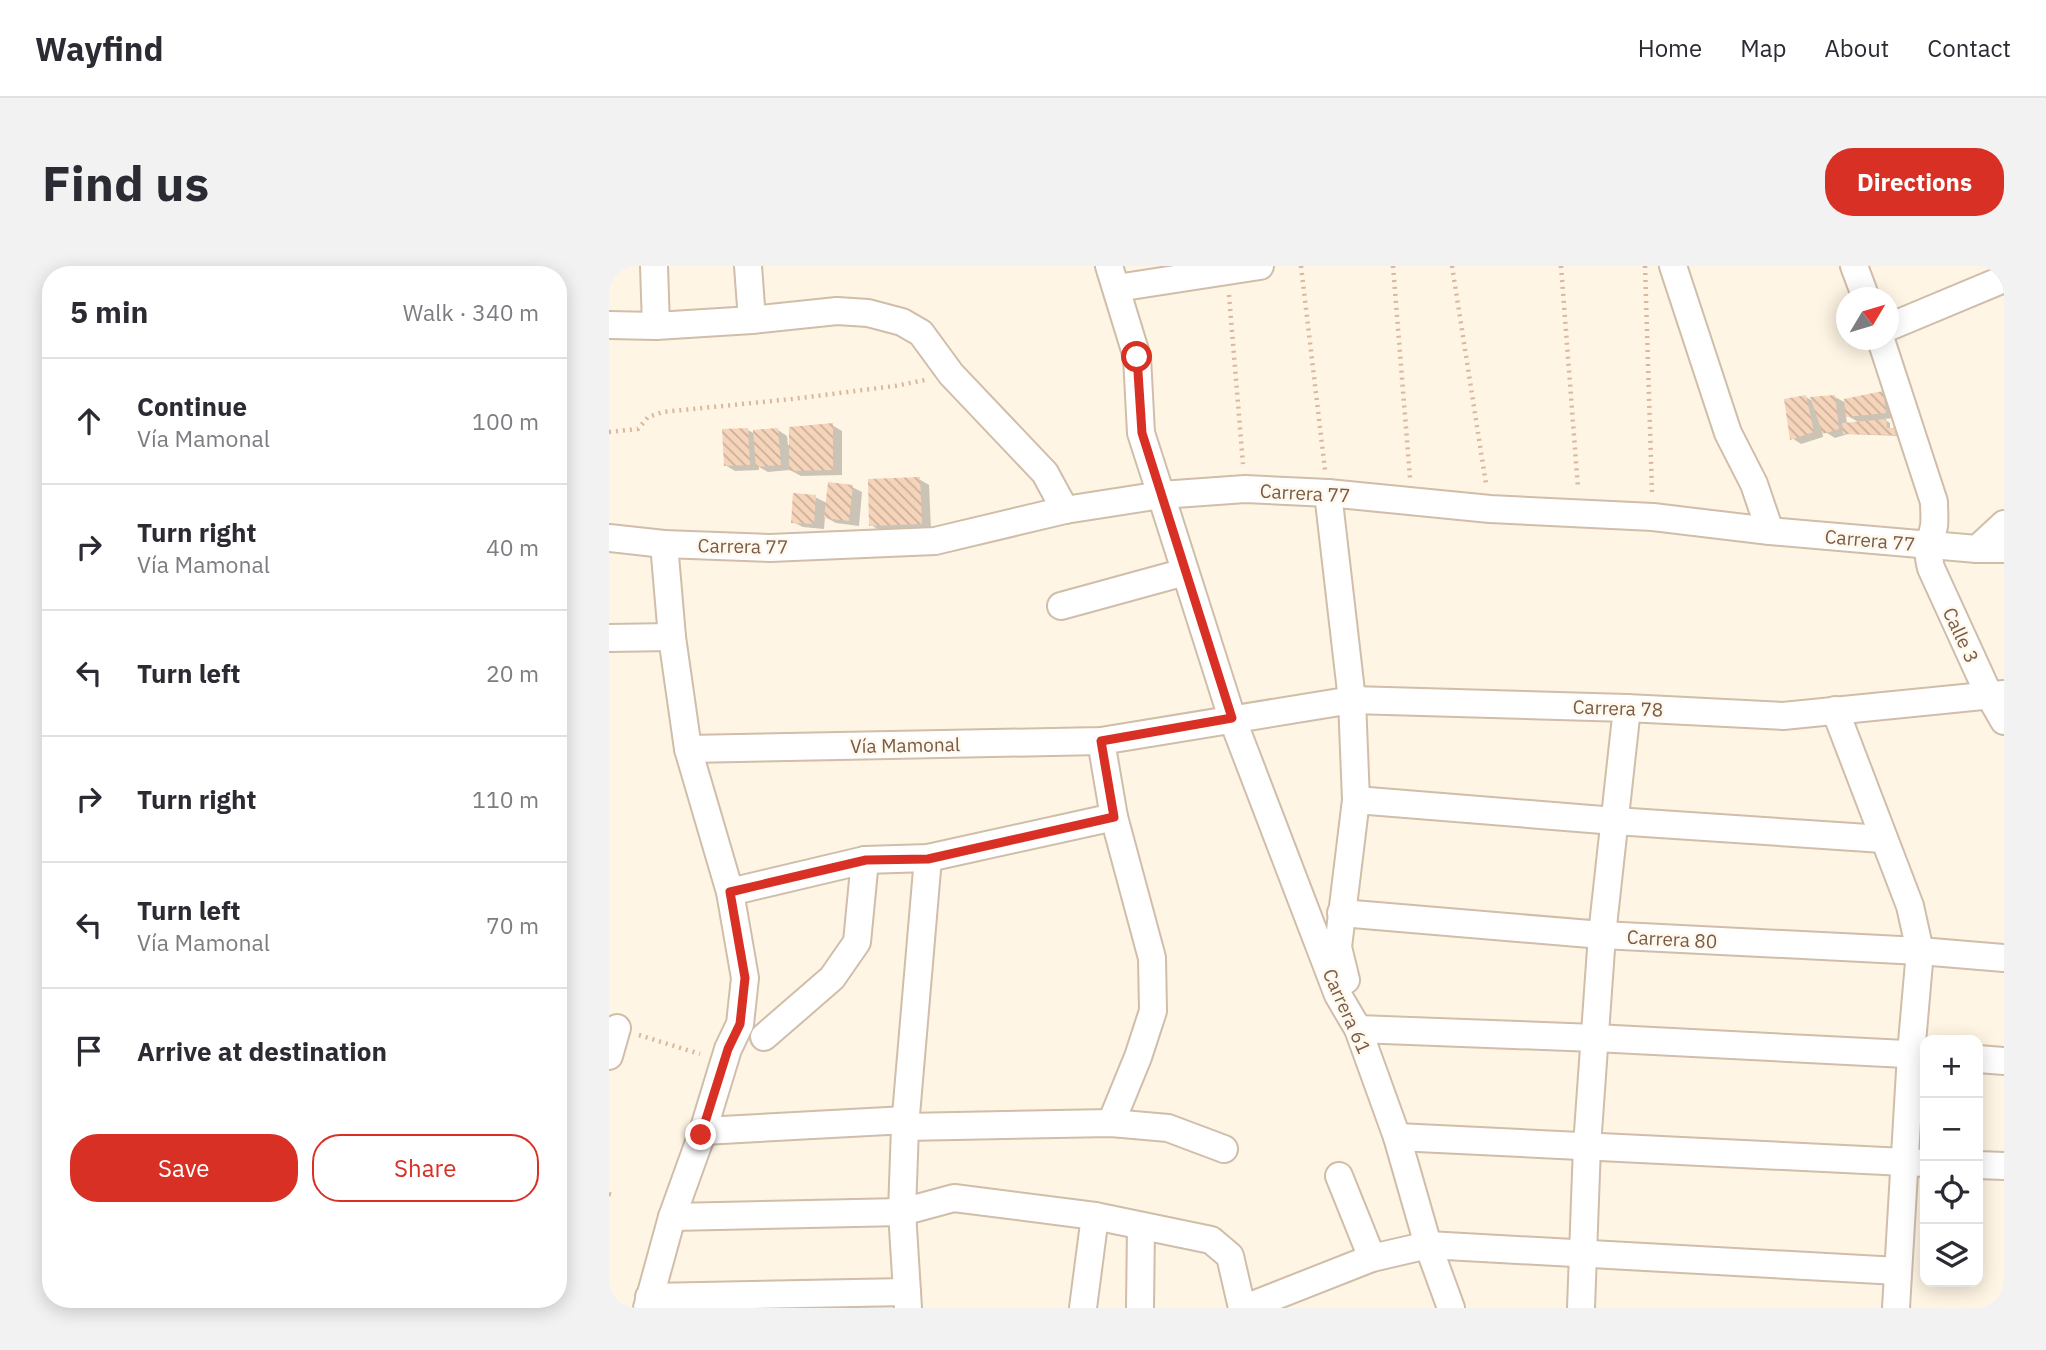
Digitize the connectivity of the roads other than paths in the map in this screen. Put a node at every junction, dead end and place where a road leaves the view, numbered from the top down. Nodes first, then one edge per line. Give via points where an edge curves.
1 (654, 266) edge
2 (748, 266) edge
3 (1260, 266) edge
4 (1672, 266) edge
5 (1854, 266) edge
6 (1212, 270) edge
7 (1113, 277) edge
8 (2004, 279) edge
9 (1862, 287) edge
10 (752, 320) junction
11 (1899, 322) edge
12 (609, 325) edge
13 (656, 326) junction
14 (1884, 350) edge
15 (1328, 493) junction
16 (1161, 495) junction
17 (1065, 510) junction
18 (2004, 524) edge
19 (1770, 531) junction
20 (609, 538) edge
21 (664, 544) junction
22 (1928, 545) junction
23 (1976, 549) junction
24 (2004, 549) edge
25 (1185, 572) junction
26 (1061, 606) dead end
27 (672, 637) junction
28 (609, 638) edge
29 (1996, 695) edge
30 (1352, 700) junction
31 (1627, 708) junction
32 (1835, 710) junction
33 (1232, 718) junction
34 (2004, 721) edge
35 (1101, 741) junction
36 (688, 749) junction
37 (1356, 800) junction
38 (1114, 817) junction
39 (1615, 821) junction
40 (1883, 839) junction
41 (928, 859) junction
42 (866, 860) junction
43 (730, 892) junction
44 (1341, 913) junction
45 (1602, 935) junction
46 (1920, 951) junction
47 (2004, 958) edge
48 (617, 1028) road end
49 (1358, 1029) junction
50 (764, 1037) dead end
51 (1595, 1038) junction
52 (1918, 1055) edge
53 (609, 1056) edge
54 (1983, 1059) edge
55 (2004, 1061) edge
56 (906, 1123) junction
57 (1111, 1124) junction
58 (703, 1131) junction
59 (1397, 1137) junction
60 (1587, 1146) junction
61 (1224, 1149) dead end
62 (1915, 1162) edge
63 (1983, 1165) edge
64 (2004, 1167) edge
65 (1339, 1175) dead end
66 (902, 1212) junction
67 (1095, 1216) junction
68 (673, 1217) junction
69 (1141, 1226) junction
70 (1428, 1245) junction
71 (1584, 1253) junction
72 (1371, 1258) junction
73 (1898, 1271) junction
74 (908, 1300) edge
75 (648, 1302) edge
76 (1083, 1308) edge
77 (1140, 1308) edge
78 (1244, 1308) edge
79 (1451, 1308) edge
80 (1581, 1308) edge
81 (1896, 1308) edge

1 - 13 street
2 - 10 street
3 - 6 street
4 - 19 street via 1728,433 1754,484
5 - 9 street
6 - 7 street
7 - 16 street via 1137,357 1142,433
8 - 11 street
10 - 13 street
10 - 17 street via 868,313 921,333 951,374 1045,473
12 - 13 street
14 - 22 street via 1934,502
15 - 16 street, Carrera 77 via 1245,489
15 - 19 street, Carrera 77 via 1490,509 1653,516
15 - 30 street
16 - 17 street, Carrera 77
16 - 25 street
17 - 21 street, Carrera 77 via 935,541 770,548
18 - 23 street
19 - 22 street, Carrera 77
20 - 21 street, Carrera 77
21 - 27 street
22 - 23 street, Carrera 77
22 - 29 street, Calle 3 via 1931,568
23 - 24 street, Carrera 77
25 - 26 street
25 - 33 street
27 - 28 street
27 - 36 street
29 - 32 street, Carrera 78
29 - 34 street, Calle 3
30 - 31 street, Carrera 78
30 - 33 street, Carrera 78
30 - 37 street
31 - 32 street, Carrera 78 via 1783,716
31 - 39 street
32 - 40 street
33 - 35 street, Vía Mamonal
33 - 49 street, Carrera 61 via 1338,995
35 - 36 street, Vía Mamonal
35 - 38 street
36 - 43 street
37 - 39 street
37 - 44 street
38 - 41 street
38 - 57 street via 1152,958 1153,1011
39 - 40 street
39 - 45 street
40 - 46 street via 1910,906
41 - 42 street
41 - 56 street
42 - 43 street
42 - 50 street via 857,942 832,978
43 - 58 street via 745,978 740,1024
44 - 45 street, Carrera 80
44 - 49 street via 1338,947
45 - 46 street, Carrera 80
45 - 51 street
46 - 47 street, Carrera 80
46 - 52 street
48 - 53 street
49 - 51 street
49 - 59 street, Carrera 61
51 - 52 street
51 - 60 street
52 - 62 street
54 - 55 street
56 - 57 street
56 - 58 street
56 - 66 street
57 - 61 street via 1168,1128
58 - 68 street
59 - 60 street
59 - 70 street, Carrera 61
60 - 62 street
60 - 71 street
62 - 73 street
63 - 64 street
65 - 72 street
66 - 67 street via 954,1198
66 - 68 street
66 - 74 street
67 - 69 street
67 - 76 street
68 - 75 street
69 - 77 street
69 - 78 street via 1212,1240 1230,1256
70 - 71 street
70 - 72 street
70 - 79 street, Carrera 61
71 - 73 street
71 - 80 street
72 - 78 street
73 - 81 street
74 - 75 street

